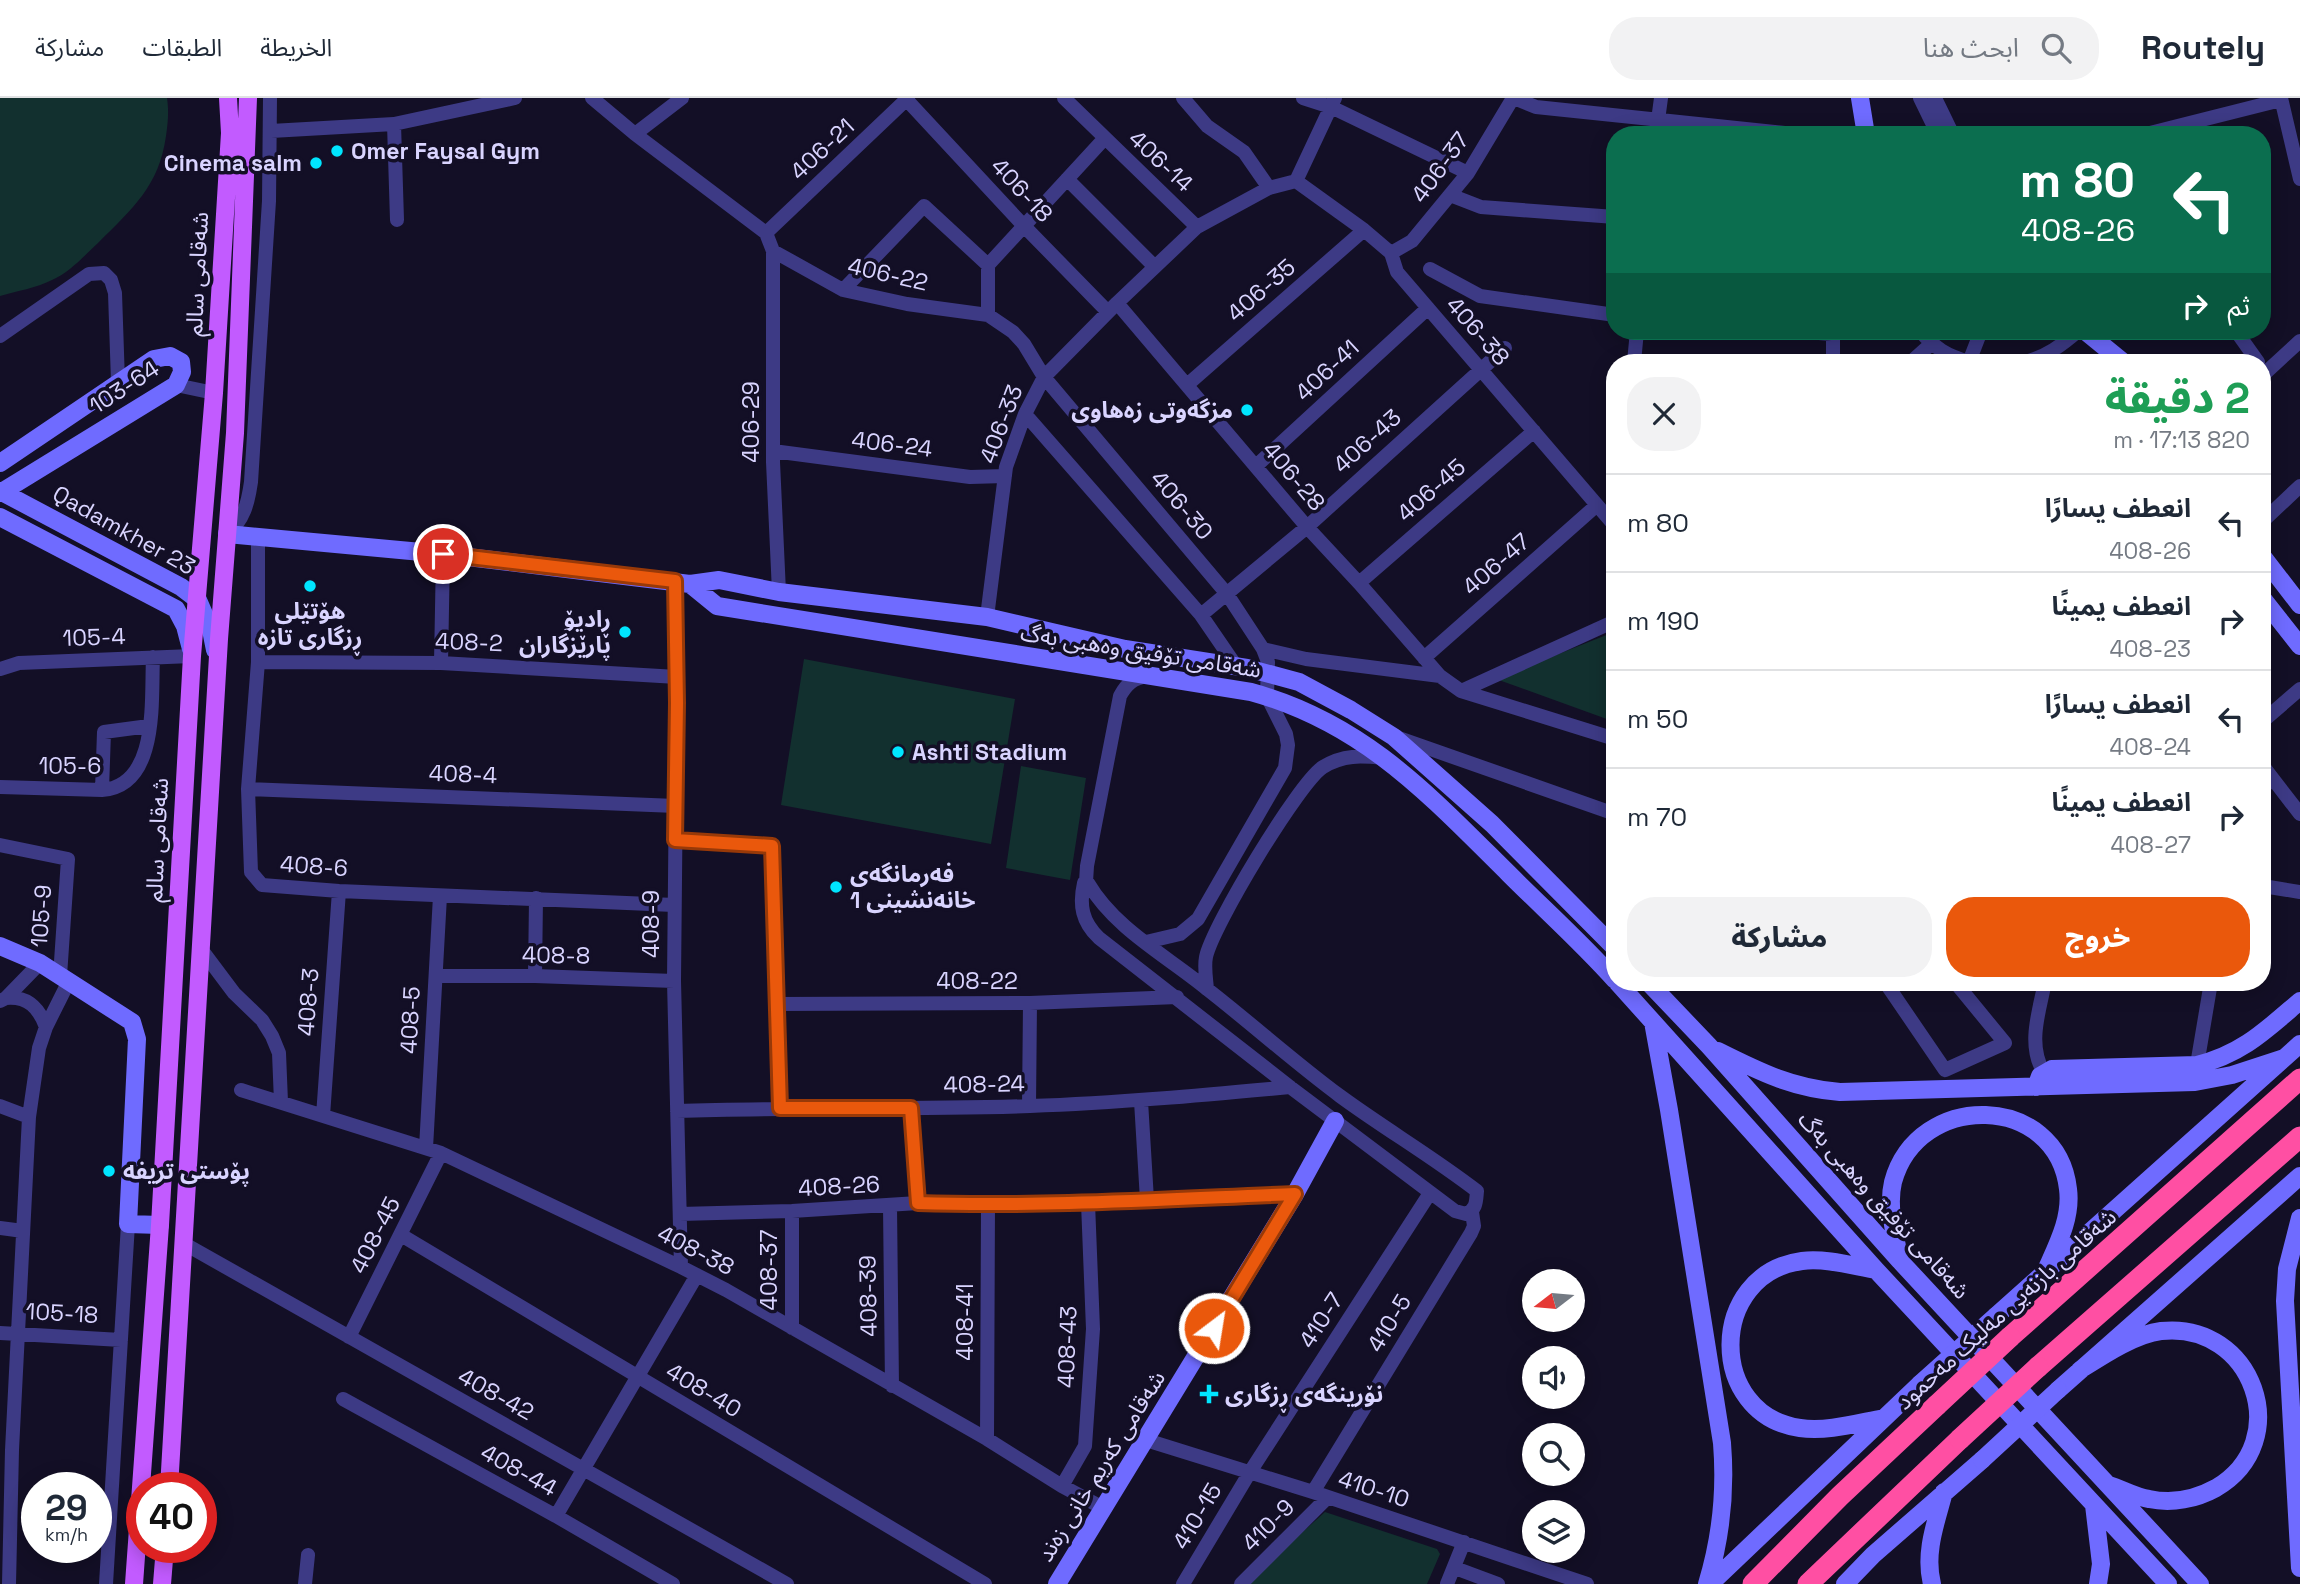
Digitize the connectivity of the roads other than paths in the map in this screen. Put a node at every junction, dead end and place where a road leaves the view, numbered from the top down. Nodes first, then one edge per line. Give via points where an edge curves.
1 (228, 98) edge
2 (248, 98) edge
3 (270, 98) edge
4 (444, 98) edge
5 (515, 98) edge
6 (592, 98) edge
7 (682, 98) edge
8 (1064, 98) edge
9 (1182, 98) edge
10 (1303, 98) edge
11 (1514, 98) edge
12 (1661, 98) edge
13 (1860, 98) edge
14 (1920, 98) edge
15 (1935, 98) edge
16 (907, 99) edge
17 (2281, 99) edge
18 (1333, 103) edge
19 (447, 114) junction
20 (1657, 120) junction
21 (394, 124) junction
22 (1657, 126) edge
23 (1716, 126) edge
24 (1865, 126) edge
25 (1934, 126) edge
26 (1949, 126) edge
27 (2177, 126) edge
28 (271, 131) junction
29 (635, 134) junction
30 (1104, 139) junction
31 (1468, 173) junction
32 (1067, 178) junction
33 (2300, 179) edge
34 (1296, 181) junction
35 (1269, 188) junction
36 (1450, 195) junction
37 (1606, 216) edge
38 (397, 220) dead end
39 (1023, 225) junction
40 (1198, 228) junction
41 (1364, 230) junction
42 (766, 233) junction
43 (773, 251) junction
44 (1391, 253) junction
45 (988, 265) junction
46 (1155, 267) junction
47 (1430, 270) dead end
48 (843, 290) junction
49 (1112, 308) junction
50 (1428, 308) junction
51 (1606, 314) edge
52 (988, 315) junction
53 (0, 336) edge
54 (1928, 340) edge
55 (2068, 340) edge
56 (2097, 340) edge
57 (2102, 340) edge
58 (2300, 341) edge
59 (1931, 344) junction
60 (2106, 347) junction
61 (1505, 348) dead end
62 (1920, 354) edge
63 (1945, 354) edge
64 (2054, 354) edge
65 (2114, 354) edge
66 (2271, 362) edge
67 (1481, 369) junction
68 (1044, 377) junction
69 (118, 382) junction
70 (176, 385) junction
71 (1187, 385) junction
72 (214, 393) junction
73 (1024, 414) junction
74 (1534, 431) junction
75 (773, 452) junction
76 (0, 463) edge
77 (1256, 466) junction
78 (1004, 476) junction
79 (2300, 486) edge
80 (0, 492) edge
81 (1597, 505) junction
82 (2271, 513) edge
83 (1606, 516) edge
84 (0, 517) edge
85 (1307, 527) junction
86 (227, 534) junction
87 (258, 536) junction
88 (443, 554) junction
89 (2271, 567) edge
90 (683, 582) junction
91 (1359, 583) junction
92 (779, 592) junction
93 (1227, 594) junction
94 (198, 600) junction
95 (2300, 605) edge
96 (2271, 609) edge
97 (1201, 615) junction
98 (987, 617) junction
99 (1606, 625) edge
100 (2300, 646) edge
101 (1263, 649) junction
102 (192, 656) junction
103 (153, 657) junction
104 (1424, 658) junction
105 (258, 662) junction
106 (441, 663) junction
107 (1236, 666) junction
108 (217, 668) junction
109 (1106, 669) junction
110 (0, 670) edge
111 (1268, 673) junction
112 (1148, 676) junction
113 (1440, 676) junction
114 (677, 677) junction
115 (2300, 689) edge
116 (1461, 691) junction
117 (1120, 696) junction
118 (1267, 696) junction
119 (2271, 714) edge
120 (149, 726) junction
121 (1606, 736) edge
122 (1394, 737) junction
123 (1387, 759) junction
124 (2271, 786) edge
125 (0, 787) edge
126 (248, 789) junction
127 (102, 790) junction
128 (676, 806) junction
129 (1606, 811) edge
130 (2300, 814) edge
131 (1258, 817) junction
132 (1276, 829) junction
133 (675, 840) junction
134 (0, 845) edge
135 (1086, 882) junction
136 (2271, 887) edge
137 (340, 891) junction
138 (2300, 892) edge
139 (440, 896) junction
140 (536, 898) junction
141 (674, 905) junction
142 (1115, 918) junction
143 (1092, 931) junction
144 (1606, 939) edge
145 (1146, 942) junction
146 (0, 946) edge
147 (201, 948) junction
148 (40, 964) junction
149 (1606, 969) edge
150 (436, 976) junction
151 (536, 976) junction
152 (65, 979) junction
153 (674, 981) junction
154 (1207, 989) junction
155 (1626, 991) edge
156 (1657, 991) edge
157 (1891, 991) edge
158 (1962, 991) edge
159 (2043, 991) edge
160 (2209, 991) edge
161 (1177, 997) junction
162 (3, 1000) edge
163 (2300, 1001) edge
164 (1030, 1003) junction
165 (777, 1004) junction
166 (1653, 1022) junction
167 (46, 1027) junction
168 (2300, 1044) edge
169 (1709, 1046) junction
170 (2284, 1058) junction
171 (2197, 1065) junction
172 (2300, 1079) edge
173 (2040, 1080) junction
174 (1290, 1087) junction
175 (241, 1090) dead end
176 (1141, 1101) junction
177 (281, 1102) junction
178 (0, 1106) edge
179 (1029, 1106) junction
180 (780, 1108) junction
181 (911, 1108) junction
182 (677, 1111) junction
183 (323, 1116) junction
184 (29, 1117) junction
185 (1335, 1121) junction
186 (2300, 1137) edge
187 (426, 1147) junction
188 (441, 1153) junction
189 (2300, 1176) edge
190 (1430, 1192) junction
191 (1295, 1194) junction
192 (1147, 1200) junction
193 (918, 1203) junction
194 (1088, 1203) junction
195 (988, 1205) junction
196 (890, 1206) junction
197 (792, 1211) junction
198 (1472, 1212) junction
199 (680, 1214) junction
200 (2300, 1218) edge
201 (128, 1224) junction
202 (160, 1225) junction
203 (0, 1228) edge
204 (23, 1231) junction
205 (401, 1235) junction
206 (183, 1243) junction
207 (1900, 1261) junction
208 (681, 1267) junction
209 (1876, 1270) junction
210 (697, 1275) junction
211 (2044, 1275) junction
212 (792, 1328) junction
213 (0, 1332) edge
214 (18, 1333) junction
215 (349, 1336) junction
216 (121, 1340) junction
217 (2080, 1370) junction
218 (637, 1377) junction
219 (892, 1385) junction
220 (343, 1399) dead end
221 (1884, 1418) junction
222 (987, 1439) junction
223 (1146, 1440) junction
224 (6, 1449) edge
225 (584, 1469) junction
226 (170, 1472) edge
227 (1250, 1472) junction
228 (2297, 1472) edge
229 (2105, 1483) junction
230 (1062, 1486) junction
231 (1944, 1492) junction
232 (1320, 1495) junction
233 (2094, 1505) junction
234 (1103, 1508) junction
235 (556, 1516) junction
236 (1464, 1542) junction
237 (308, 1555) dead end
238 (4, 1556) edge
239 (2300, 1558) edge
240 (163, 1563) edge
241 (2300, 1567) edge
242 (1455, 1568) junction
243 (9, 1584) edge
244 (106, 1584) edge
245 (134, 1584) edge
246 (162, 1584) edge
247 (305, 1584) edge
248 (673, 1584) edge
249 (787, 1584) edge
250 (985, 1584) edge
251 (1057, 1584) edge
252 (1183, 1584) edge
253 (1241, 1584) edge
254 (1447, 1584) edge
255 (1498, 1584) edge
256 (1587, 1584) edge
257 (1708, 1584) edge
258 (1753, 1584) edge
259 (1808, 1584) edge
260 (1845, 1584) edge
261 (1932, 1584) edge
262 (2098, 1584) edge
263 (2168, 1584) edge
264 (2200, 1584) edge

1 - 72 main road, شەقامی سالم via 230,133
2 - 86 main road, شەقامی سالم
3 - 28 street
4 - 19 street
5 - 19 street
6 - 29 street
7 - 29 street
8 - 30 street, 406-14
9 - 35 street via 1207,126 1244,152
10 - 18 street
11 - 20 street via 1536,107
11 - 31 street, 406-37
12 - 20 street
13 - 24 main road
14 - 25 street
15 - 26 street
16 - 39 street, 406-18
16 - 42 street, 406-21
17 - 27 street
17 - 33 street
18 - 31 street
18 - 34 street
19 - 21 street
20 - 22 street
20 - 23 street
21 - 28 street
21 - 38 street
28 - 86 street via 251,482 246,509
29 - 42 street
30 - 32 street
30 - 40 street, 406-14
31 - 36 street, 406-37
32 - 39 street
32 - 46 street
34 - 35 street, 406-33
34 - 41 street, 406-38
35 - 40 street, 406-33
36 - 37 street via 1480,207
36 - 44 street, 406-37 via 1412,241
39 - 45 street
39 - 49 street, 406-18
40 - 46 street, 406-33
41 - 44 street, 406-38
41 - 71 street, 406-35
42 - 43 street
43 - 48 street, 406-22
43 - 75 street, 406-29
44 - 50 street, 406-38 via 1397,272
45 - 48 street via 924,206
45 - 52 street
46 - 49 street, 406-33
47 - 51 street via 1480,296
48 - 52 street, 406-22
49 - 68 street, 406-33
49 - 71 street, 406-28
50 - 67 street, 406-38
50 - 77 street, 406-41
52 - 68 street, 406-22 via 1024,344
53 - 69 street via 89,274 104,273 114,286
54 - 59 street
55 - 64 street
56 - 60 main road
57 - 60 street
58 - 66 street
59 - 62 street
59 - 63 street
60 - 65 main road
61 - 67 street, 406-43
67 - 74 street, 406-38
67 - 85 street, 406-43
68 - 73 street, 406-33
68 - 93 street, 406-30
69 - 70 main road, 103-64 via 154,359 170,355 182,367
69 - 76 main road, 103-64
70 - 72 street
70 - 80 main road, 103-64
71 - 77 street, 406-28
72 - 94 main road, شەقامی سالم
73 - 78 street, 406-33
73 - 97 street
74 - 81 street, 406-38
74 - 91 street, 406-45
75 - 78 street, 406-24 via 970,477
75 - 92 street, 406-29
77 - 85 street, 406-28
78 - 98 street, 406-33
79 - 82 street
80 - 94 main road, Qadamkher 23
81 - 83 street, 406-38
81 - 104 street, 406-47
84 - 102 main road, Qadamkher 23 via 176,609
85 - 91 street, 406-28
85 - 93 street, 406-43
86 - 87 main road, شەقامی تۆفیق وەهبی بەگ
86 - 108 main road, شەقامی سالم
87 - 88 main road, شەقامی تۆفیق وەهبی بەگ
87 - 105 street, 408-6
88 - 90 main road, شەقامی تۆفیق وەهبی بەگ
88 - 106 street
89 - 95 main road
90 - 92 main road, شەقامی تۆفیق وەهبی بەگ via 719,580
90 - 109 main road, شەقامی تۆفیق وەهبی بەگ via 717,606
90 - 114 street, 408-9
91 - 104 street, 406-28
92 - 98 main road, شەقامی تۆفیق وەهبی بەگ
93 - 97 street, 406-43
93 - 101 street, 406-30
94 - 102 main road, شەقامی سالم
94 - 108 main road, Qadamkher 23 via 211,630
96 - 100 main road
97 - 107 street
98 - 107 main road, شەقامی تۆفیق وەهبی بەگ via 1125,649
99 - 116 street
101 - 111 street, 406-30
101 - 113 street
102 - 103 street, 105-4
102 - 202 main road, شەقامی سالم
103 - 110 street, 105-4 via 19,663
103 - 120 street
104 - 113 street, 406-28
105 - 106 street, 408-2
105 - 126 street, 408-6
106 - 114 street, 408-2
107 - 111 main road, شەقامی تۆفیق وەهبی بەگ
108 - 147 main road, شەقامی سالم
109 - 112 main road, شەقامی تۆفیق وەهبی بەگ
109 - 117 street via 1118,683
111 - 118 street, 406-30
111 - 122 main road, شەقامی تۆفیق وەهبی بەگ via 1299,682
112 - 117 street via 1127,683
112 - 118 main road, شەقامی تۆفیق وەهبی بەگ
113 - 116 street, 406-28
114 - 128 street, 408-9
115 - 119 street
116 - 121 street, 406-28
117 - 135 street
118 - 123 main road, شەقامی تۆفیق وەهبی بەگ via 1321,717
118 - 131 street via 1288,745 1285,768
120 - 127 street, 105-6 via 144,755 134,775 125,784
120 - 127 street via 104,732
122 - 129 street
122 - 144 main road, شەقامی تۆفیق وەهبی بەگ via 1492,824
123 - 132 street via 1350,756 1321,768
123 - 149 main road, شەقامی تۆفیق وەهبی بەگ
124 - 130 street
125 - 127 street, 105-6
126 - 128 street, 408-4
126 - 137 street, 408-6 via 251,872 262,885
128 - 133 street, 408-9
131 - 132 street
131 - 145 street via 1198,919 1180,934
132 - 154 street via 1210,943
133 - 141 street, 408-9
133 - 165 street via 772,846
134 - 152 street, 105-9 via 68,859
135 - 142 street
135 - 143 street via 1081,904
136 - 138 street
137 - 139 street, 408-6
137 - 183 street, 408-3
139 - 140 street, 408-6
139 - 150 street, 408-5
140 - 141 street, 408-6
140 - 151 street
141 - 153 street, 408-9
142 - 143 street via 1099,922
142 - 145 street
143 - 161 street
145 - 154 street
146 - 148 main road
147 - 177 street via 272,1036 279,1053
147 - 206 main road, شەقامی سالم
148 - 152 main road
148 - 162 street
150 - 151 street, 408-8
150 - 187 street, 408-5
151 - 153 street, 408-8
152 - 167 street
152 - 201 main road via 132,1022 135,1030
153 - 182 street, 408-9
154 - 198 street via 1341,1096 1477,1191
155 - 166 main road, شەقامی تۆفیق وەهبی بەگ
156 - 169 main road, شەقامی تۆفیق وەهبی بەگ
157 - 158 street via 1945,1070 2005,1043
159 - 173 street via 2034,1041
160 - 171 street
161 - 164 street, 408-22
161 - 174 street
162 - 167 street via 29,1002 38,1009
163 - 171 main road via 2250,1044
164 - 165 street, 408-22
164 - 179 street
165 - 180 street
166 - 209 main road, شەقامی تۆفیق وەهبی بەگ
166 - 257 main road via 1722,1443 1722,1517
167 - 184 street
168 - 170 main road
169 - 173 main road via 1766,1076 1825,1091
169 - 207 main road, شەقامی تۆفیق وەهبی بەگ
170 - 173 main road via 2195,1082
170 - 211 main road
171 - 173 main road via 2057,1068
172 - 258 highway, شەقامی بازنەیی مەلیک مەحمود, bridge via 2010,1337
174 - 176 street, 408-24
174 - 185 street
175 - 177 street, 408-38
176 - 179 street, 408-24
176 - 192 street
177 - 183 street, 408-38
178 - 184 street
179 - 181 street, 408-24
180 - 181 street, 408-24
180 - 182 street, 408-24
181 - 193 street
182 - 199 street, 408-9
183 - 187 street, 408-38
184 - 204 street
185 - 190 street
185 - 191 main road, شەقامی کەریم خانی زەند
186 - 259 highway, bridge via 2038,1367
187 - 188 street, 408-38
188 - 205 street, 408-45
188 - 208 street, 408-38
189 - 217 main road
190 - 198 street via 1460,1213
190 - 227 street, 410-7
191 - 192 street, 408-26
191 - 223 main road, شەقامی کەریم خانی زەند
192 - 194 street, 408-26
193 - 195 street, 408-26
193 - 196 street, 408-26
194 - 195 street, 408-26
194 - 230 street, 408-43 via 1093,1329 1085,1446
195 - 222 street, 408-41
196 - 197 street, 408-26
196 - 219 street, 408-39
197 - 199 street, 408-26
197 - 212 street, 408-37
198 - 232 street, 410-5 via 1475,1226
199 - 208 street, 408-9
200 - 228 main road via 2287,1269 2285,1301
201 - 202 main road
201 - 216 street
202 - 245 main road, شەقامی سالم
203 - 204 street
204 - 214 street
205 - 215 street, 408-45
205 - 218 street, 408-40
206 - 215 street, 408-42
206 - 226 main road, شەقامی سالم
207 - 211 main road via 1891,1195 1905,1157 1928,1131 1946,1121 1986,1114 2007,1117 2042,1137 2064,1170 2069,1208
207 - 229 main road, شەقامی تۆفیق وەهبی بەگ
208 - 210 street, 408-38
209 - 221 main road via 1822,1261 1785,1265 1753,1286 1741,1301 1729,1345 1732,1368 1742,1389 1756,1407 1775,1420 1820,1430
209 - 233 main road, شەقامی تۆفیق وەهبی بەگ
210 - 212 street, 408-38
210 - 218 street
211 - 221 main road, bridge
212 - 219 street, 408-38
213 - 214 street, 105-18
214 - 216 street, 105-18
214 - 224 street
215 - 225 street, 408-42
216 - 244 street
217 - 229 main road via 2160,1331 2189,1332 2214,1340 2235,1356 2251,1379 2258,1404 2258,1430 2248,1458 2229,1480 2204,1494 2179,1501 2148,1499
217 - 231 main road, bridge
218 - 225 street
218 - 250 street, 408-40
219 - 222 street, 408-38
220 - 235 street, 408-44
221 - 257 main road
222 - 230 street, 408-38
223 - 227 street, 410-10
223 - 234 main road, شەقامی کەریم خانی زەند
224 - 238 street
225 - 235 street
225 - 249 street, 408-42
227 - 232 street, 410-10
227 - 252 street, 410-15
228 - 239 main road
229 - 264 main road, شەقامی تۆفیق وەهبی بەگ
230 - 234 street, 408-38
231 - 260 main road
231 - 261 main road via 1929,1551
232 - 236 street, 410-10
232 - 253 street, 410-9
233 - 262 main road via 2101,1564
233 - 263 main road, شەقامی تۆفیق وەهبی بەگ
234 - 251 main road, شەقامی کەریم خانی زەند
235 - 248 street, 408-44
236 - 242 street
236 - 256 street, 410-10
237 - 247 street
238 - 243 street
239 - 241 main road
240 - 246 main road
242 - 254 street
242 - 255 street

